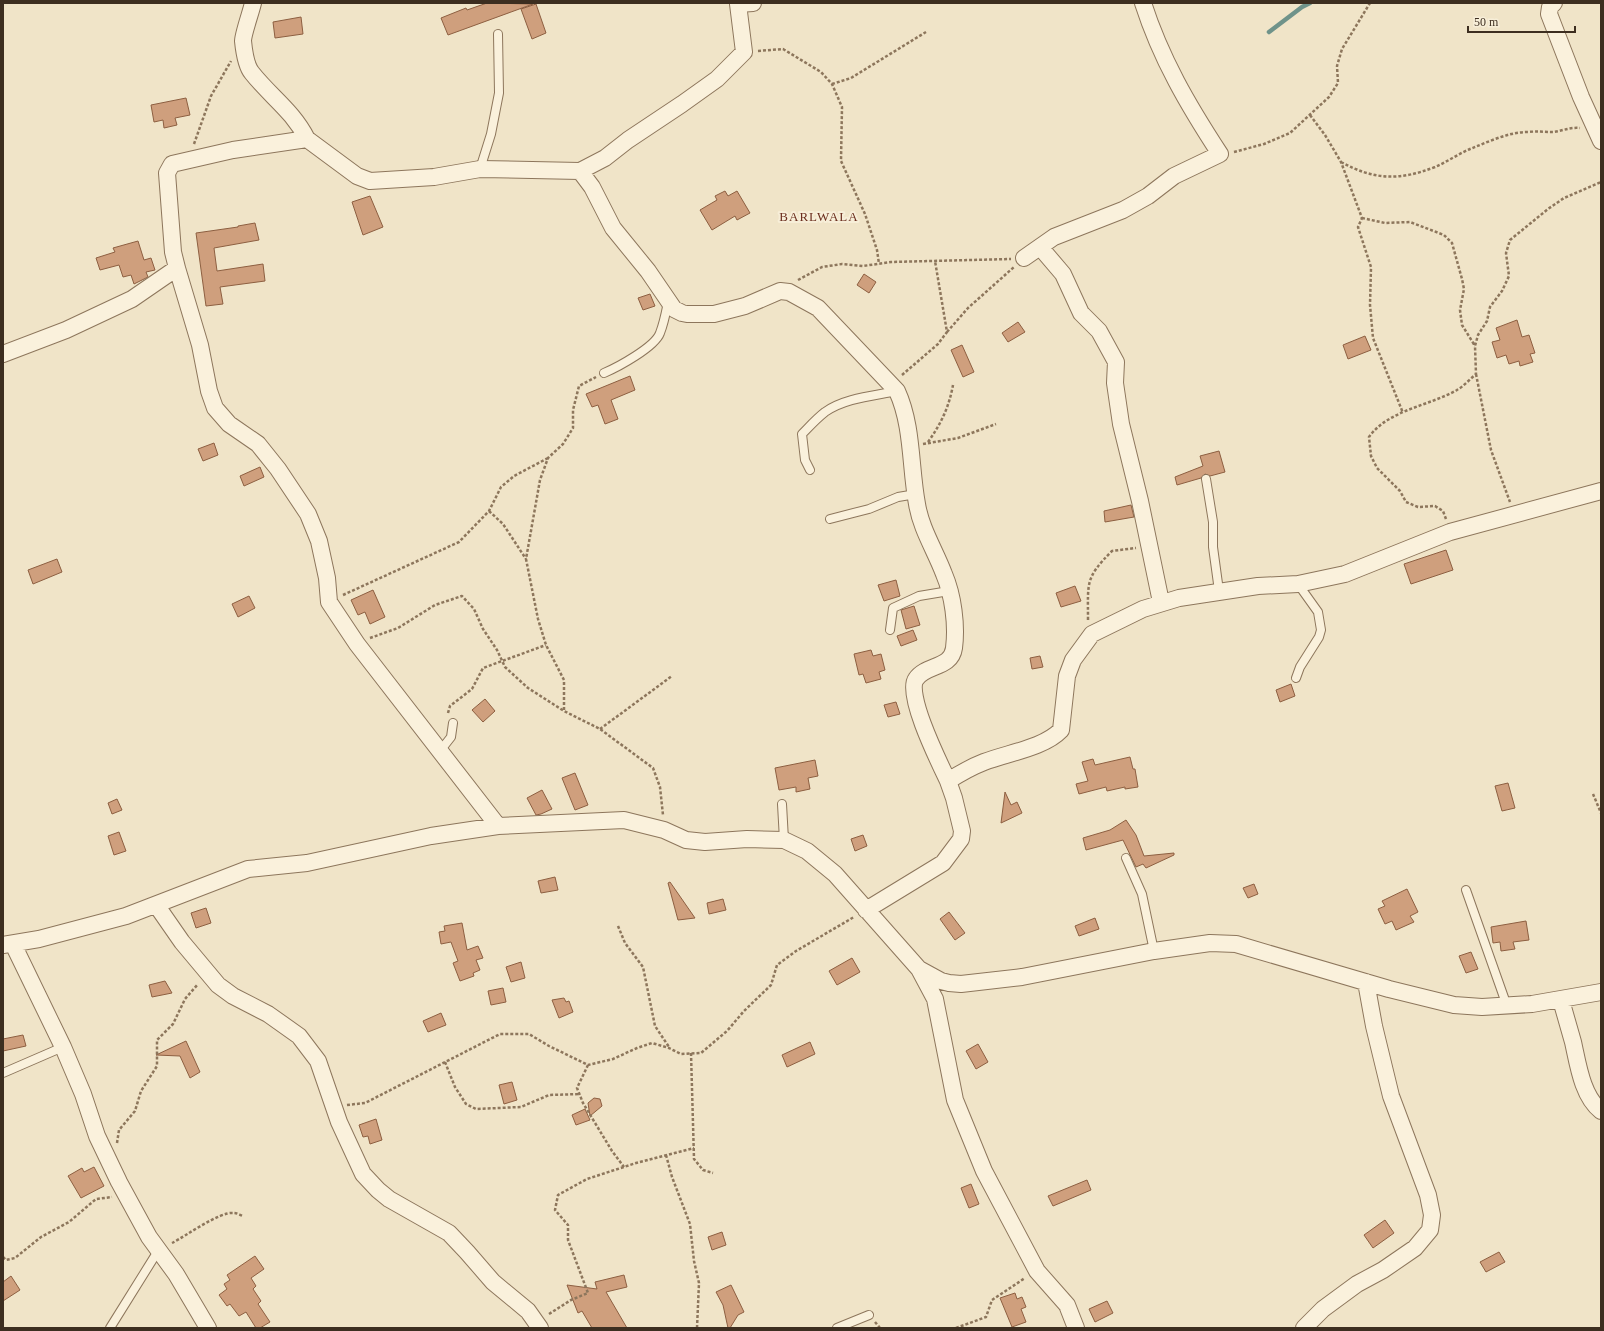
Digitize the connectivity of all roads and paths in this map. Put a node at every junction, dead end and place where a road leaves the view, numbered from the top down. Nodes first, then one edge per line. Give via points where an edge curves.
1 (253, 3) edge
2 (753, 3) edge
3 (1143, 3) edge
4 (1370, 3) edge
5 (1554, 3) edge
6 (926, 32) dead end
7 (498, 34) dead end
8 (243, 40) junction
9 (744, 52) junction
10 (832, 84) junction
11 (1310, 115) junction
12 (1598, 135) edge
13 (307, 139) junction
14 (1220, 154) junction
15 (192, 159) junction
16 (1341, 162) junction
17 (480, 169) junction
18 (580, 171) junction
19 (1601, 182) edge
20 (1362, 218) junction
21 (1040, 247) junction
22 (1024, 258) junction
23 (935, 261) junction
24 (878, 264) junction
25 (177, 268) junction
26 (780, 291) junction
27 (668, 302) junction
28 (947, 332) junction
29 (1475, 346) junction
30 (3, 354) edge
31 (604, 373) joint
32 (1476, 374) junction
33 (953, 385) dead end
34 (895, 388) junction
35 (1404, 413) junction
36 (996, 424) dead end
37 (928, 443) junction
38 (911, 447) junction
39 (548, 458) junction
40 (810, 470) dead end
41 (1206, 479) dead end
42 (1601, 491) edge
43 (916, 494) junction
44 (489, 511) junction
45 (1513, 516) junction
46 (830, 519) dead end
47 (1450, 532) junction
48 (1150, 550) junction
49 (526, 560) junction
50 (1298, 584) junction
51 (949, 591) junction
52 (1219, 591) junction
53 (329, 602) junction
54 (1161, 602) junction
55 (890, 630) dead end
56 (1092, 634) junction
57 (357, 644) junction
58 (546, 645) junction
59 (502, 660) junction
60 (672, 676) dead end
61 (1296, 678) dead end
62 (564, 711) junction
63 (453, 723) joint
64 (600, 729) junction
65 (440, 751) junction
66 (948, 781) junction
67 (1593, 794) dead end
68 (782, 804) dead end
69 (1601, 813) edge
70 (498, 826) junction
71 (664, 830) junction
72 (784, 840) junction
73 (1126, 858) dead end
74 (1466, 890) dead end
75 (157, 906) junction
76 (866, 910) junction
77 (618, 926) dead end
78 (8, 945) edge
79 (1154, 951) junction
80 (919, 969) junction
81 (207, 974) junction
82 (1366, 982) junction
83 (1601, 992) edge
84 (1561, 1000) junction
85 (1506, 1006) junction
86 (63, 1047) junction
87 (669, 1048) junction
88 (691, 1053) junction
89 (445, 1062) junction
90 (588, 1065) junction
91 (3, 1073) edge
92 (580, 1094) junction
93 (335, 1110) junction
94 (1601, 1110) edge
95 (694, 1148) junction
96 (666, 1155) junction
97 (109, 1161) junction
98 (624, 1167) junction
99 (713, 1173) dead end
100 (126, 1195) junction
101 (243, 1216) dead end
102 (158, 1251) junction
103 (3, 1257) edge
104 (1037, 1271) junction
105 (869, 1315) dead end
106 (539, 1326) edge
107 (110, 1328) edge
108 (208, 1328) edge
109 (697, 1328) edge
110 (837, 1328) edge
111 (956, 1328) edge
112 (1076, 1328) edge
113 (1304, 1328) edge

1 - 8 street
2 - 9 street via 738,4
3 - 14 street via 1175,81
4 - 11 path via 1342,50 1336,66 1338,83 1329,98
5 - 12 street via 1549,14
6 - 10 path via 851,78
7 - 17 lane via 499,93
8 - 13 street via 246,59 252,73 285,106 301,126
8 - 15 path via 211,96 194,140
9 - 10 path via 783,49 821,72
9 - 18 street via 717,79 605,158
10 - 24 path via 842,107 840,161 865,214
11 - 14 path via 1290,134 1264,144
11 - 16 path
12 - 16 path via 1572,127 1554,132 1508,135 1469,149 1435,167 1384,178
13 - 15 street
13 - 17 street via 357,176 370,181 434,177
14 - 21 street via 1174,176 1148,196 1123,210 1054,237
15 - 25 street via 172,164 167,173 173,252
16 - 20 path
17 - 18 street
18 - 27 street via 592,187 613,228 648,271
19 - 29 path via 1564,198 1510,240 1506,253 1509,276 1490,307 1487,321 1478,335
20 - 29 path via 1385,223 1410,222 1444,235 1452,243 1464,290 1460,310 1462,324
20 - 35 path via 1358,228 1371,267 1370,305 1373,338
21 - 22 street
21 - 48 street via 1063,274 1081,313 1099,331 1116,362 1115,383 1122,424
22 - 23 path
22 - 28 path via 968,308
23 - 24 path
23 - 28 path
24 - 26 path via 822,267
25 - 30 street via 132,299 66,330
25 - 53 street via 200,345 215,408 229,424 258,444 308,514 319,542
26 - 27 street via 744,306 714,314 682,313
26 - 34 street via 789,292 818,308
27 - 31 lane via 660,335 619,367
28 - 34 path via 938,344 906,370
29 - 32 path
31 - 39 path via 579,386 573,410 573,428 563,444
32 - 35 path via 1458,389
32 - 45 path via 1491,450
33 - 37 path via 944,416
34 - 38 street via 902,403
34 - 40 lane via 843,403 825,412 813,423 802,434 805,460
35 - 47 path via 1376,427 1369,437 1371,456 1377,468 1400,491 1406,502 1418,507 1435,506 1443,511
36 - 37 path via 958,438
37 - 38 path
38 - 43 street
39 - 44 path via 514,476 501,487
39 - 49 path via 535,499 534,522
41 - 52 lane
42 - 45 street
43 - 46 lane
43 - 51 street via 921,523 945,575
44 - 49 path via 504,524
44 - 53 path via 459,542
45 - 47 street
47 - 50 street via 1345,574
48 - 54 street
48 - 56 path via 1138,548 1112,551 1093,570 1088,584 1088,622
49 - 58 path
50 - 52 street
50 - 61 lane via 1318,612 1321,630
51 - 55 lane via 919,596 893,608
51 - 66 street via 954,649 947,662 922,674 914,684 916,700 929,742
52 - 54 street
53 - 57 street
54 - 56 street
56 - 66 street via 1073,660 1068,676 1063,724 1056,735 984,762
57 - 59 path via 398,628 436,605 462,596 474,609
57 - 65 street
58 - 59 path
58 - 62 path via 564,680
59 - 62 path via 505,667 528,688
59 - 63 path via 483,668 472,689 450,706 448,715
60 - 64 path
62 - 64 path
63 - 65 lane via 451,737
64 - 71 path via 653,768 660,787
65 - 70 street
66 - 76 street via 962,831 961,839 942,863
67 - 69 path
68 - 72 lane
70 - 71 street via 624,820
70 - 75 street via 431,836 307,863 248,869
71 - 72 street via 686,840 705,842
72 - 76 street via 807,851 835,874
73 - 79 lane via 1142,894
74 - 85 lane
75 - 78 street
75 - 81 street
76 - 80 street
76 - 88 path via 777,965 771,985 727,1031 701,1053
77 - 87 path via 624,943 642,967 655,1026
78 - 86 street
79 - 80 street via 1022,977 961,984 941,981
79 - 82 street via 1210,943 1236,944
80 - 104 street via 935,999 955,1100 984,1172
81 - 93 street via 233,996 268,1014 299,1036 318,1061
81 - 97 path via 185,999 173,1024 157,1040 157,1066 141,1091 135,1112 120,1130 114,1156
82 - 85 street via 1454,1005
82 - 113 street via 1392,1096 1428,1195 1432,1215 1430,1230 1414,1248 1383,1270 1357,1284 1323,1309
83 - 84 street
84 - 85 street
84 - 94 street via 1578,1071 1596,1106
86 - 91 lane
86 - 97 street
87 - 88 path via 681,1054
87 - 90 path via 652,1043 613,1059
88 - 95 path
89 - 90 path via 500,1034 529,1034
89 - 92 path via 455,1087 466,1104 476,1109 521,1107 549,1095
89 - 93 path via 365,1103 347,1105
90 - 92 path via 577,1088
92 - 98 path via 612,1151
93 - 106 street via 363,1174 378,1190 449,1233 493,1282 528,1311
95 - 96 path
95 - 99 path via 694,1159 703,1170
96 - 98 path
96 - 109 path via 690,1224 699,1283
97 - 100 street
98 - 106 path via 587,1179 558,1195 555,1210 568,1225 568,1240 572,1254 580,1267 588,1293 553,1310
100 - 102 street
100 - 103 path via 96,1199 69,1222 41,1237 15,1258 6,1260
101 - 102 path via 234,1213 216,1216
102 - 107 lane
102 - 108 street via 176,1274
104 - 111 path via 992,1300 986,1317
104 - 112 street via 1067,1305
105 - 110 lane

